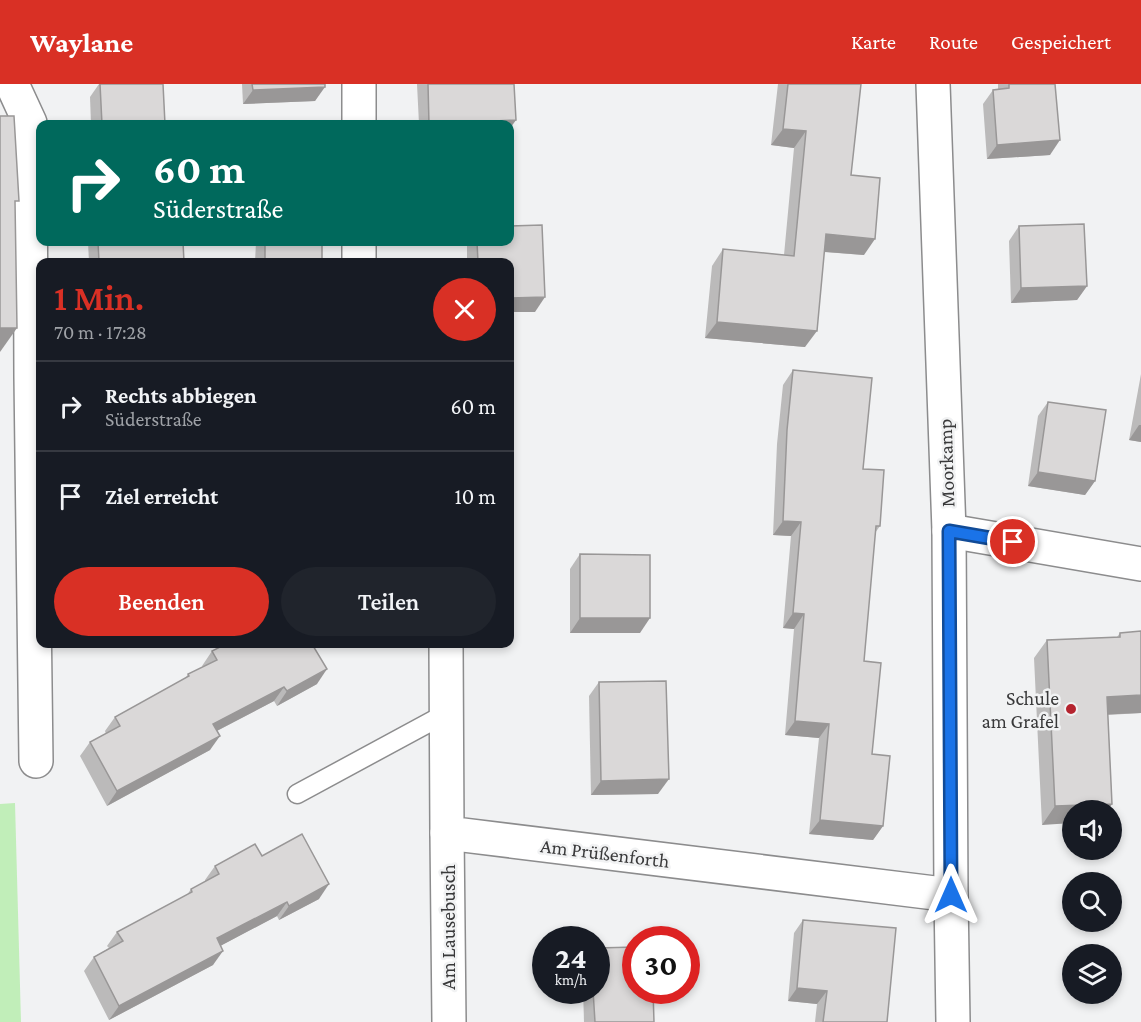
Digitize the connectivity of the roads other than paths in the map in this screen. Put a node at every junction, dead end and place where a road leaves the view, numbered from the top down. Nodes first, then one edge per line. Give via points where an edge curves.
1 (12, 84) edge
2 (359, 84) edge
3 (933, 84) edge
4 (359, 120) edge
5 (36, 377) edge
6 (949, 531) junction
7 (1141, 564) edge
8 (446, 648) edge
9 (445, 714) junction
10 (36, 760) dead end
11 (297, 794) dead end
12 (447, 833) junction
13 (951, 895) junction
14 (449, 1022) edge
15 (953, 1022) edge

1 - 5 street via 30,123
2 - 4 street
3 - 6 street, Moorkamp
5 - 10 street
6 - 7 street
6 - 13 street, Moorkamp
8 - 9 street
9 - 11 lane
9 - 12 street
12 - 13 street, Am Prüßenforth
12 - 14 street, Am Lausebusch
13 - 15 street, Moorkamp

